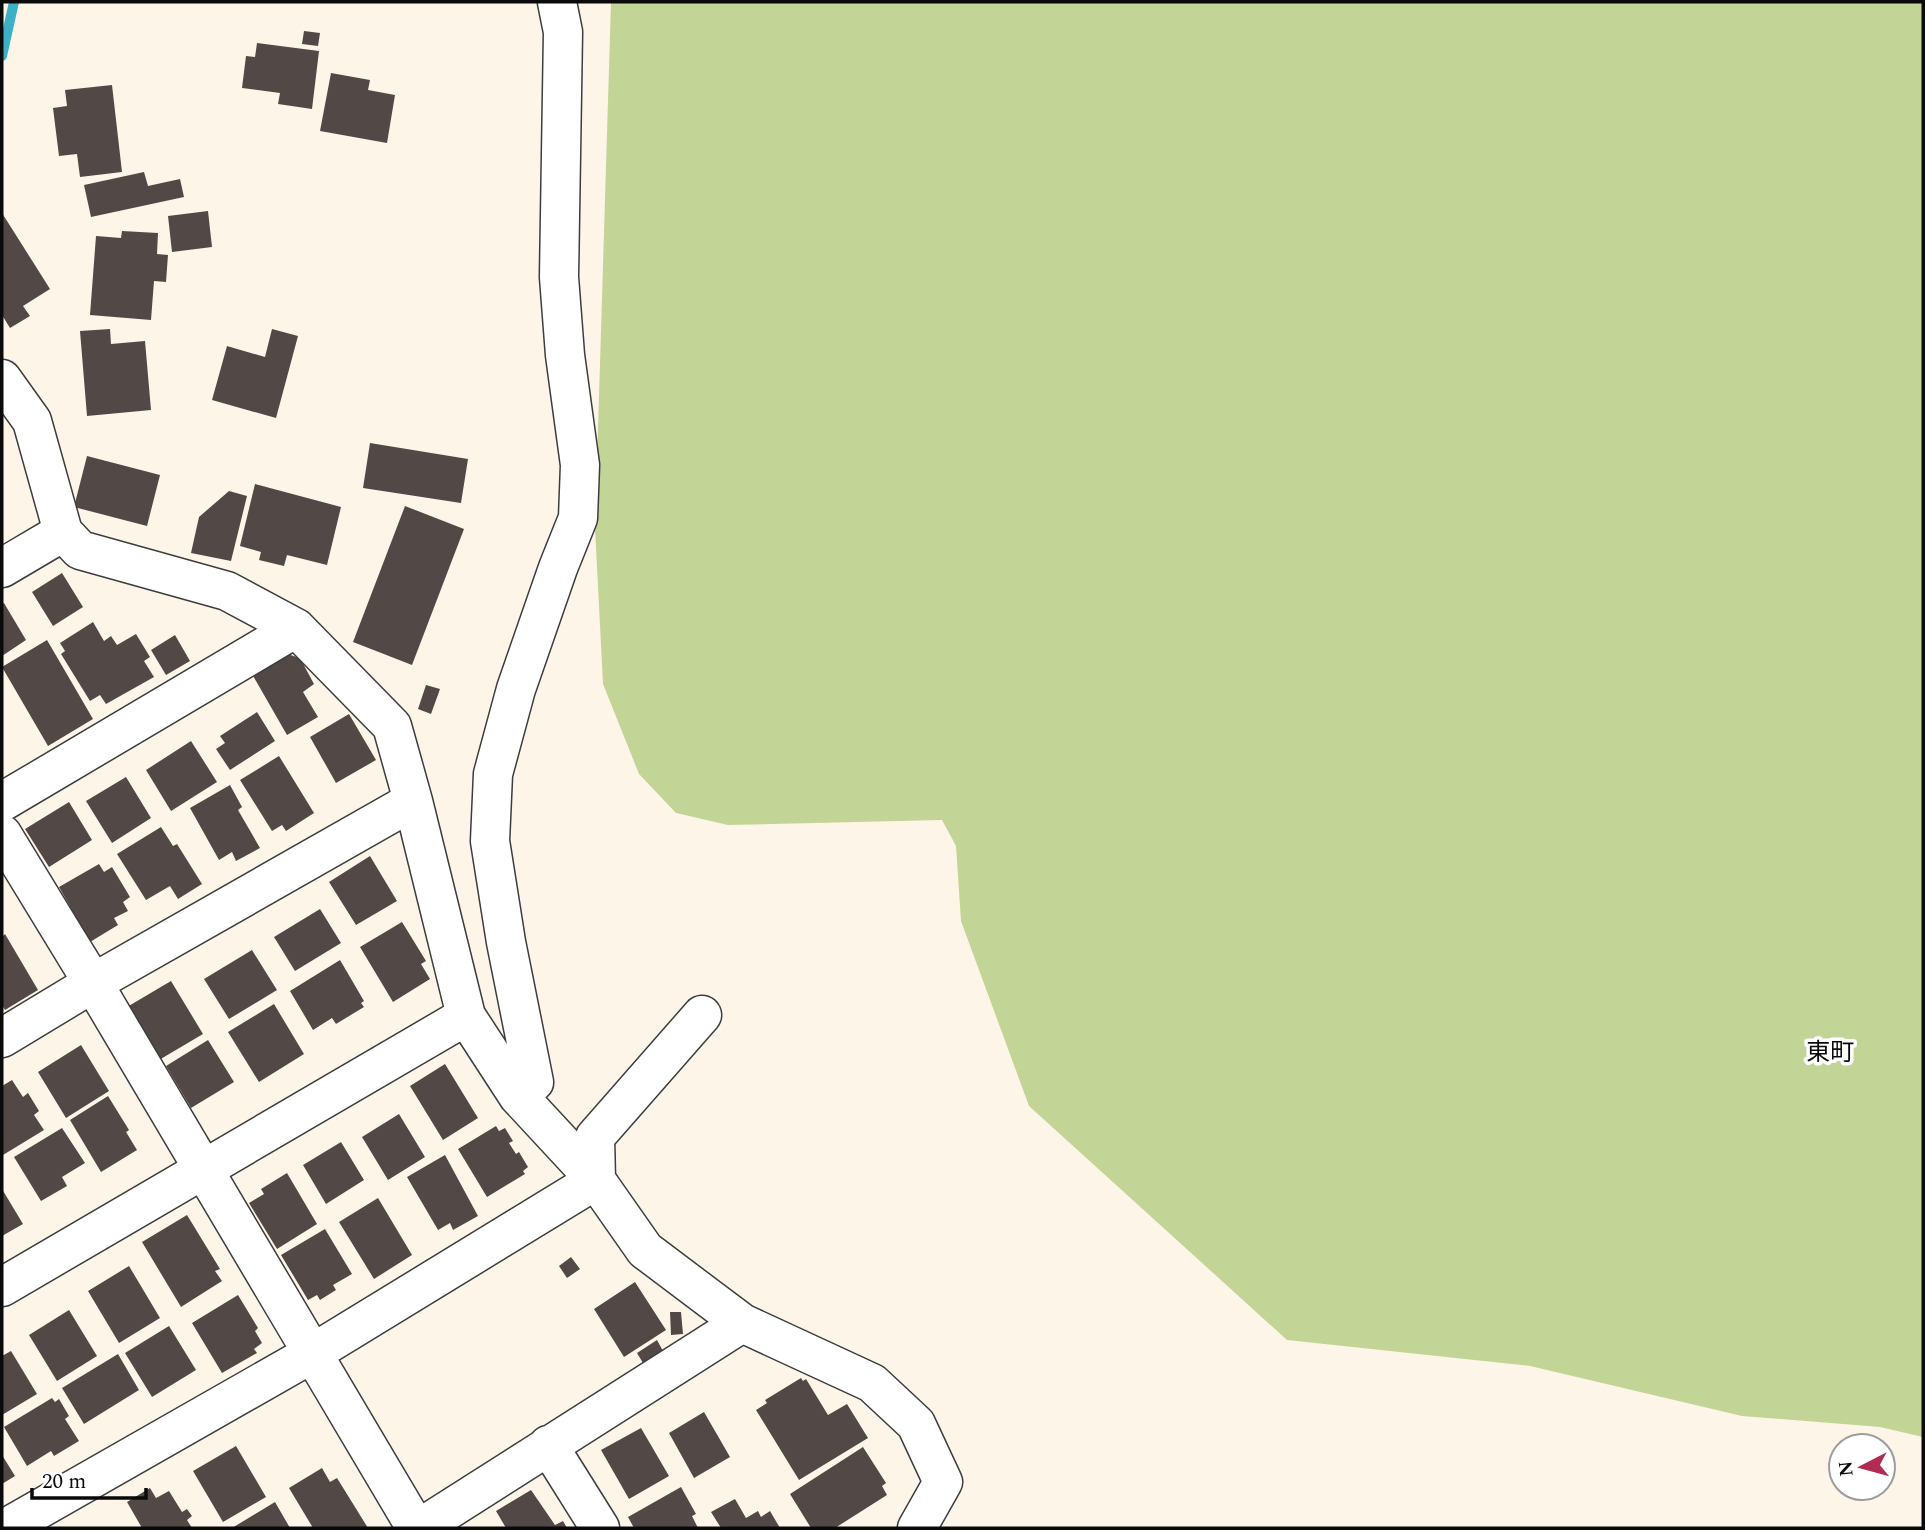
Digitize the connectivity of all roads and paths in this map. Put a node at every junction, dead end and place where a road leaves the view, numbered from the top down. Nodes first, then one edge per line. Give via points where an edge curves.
1 (557, 2) edge
2 (2, 379) edge
3 (63, 532) junction
4 (2, 568) edge
5 (296, 628) junction
6 (413, 801) junction
7 (2, 802) edge
8 (2, 834) edge
9 (93, 983) junction
10 (702, 1015) dead end
11 (466, 1016) junction
12 (2, 1038) edge
13 (518, 1096) junction
14 (202, 1169) junction
15 (596, 1180) junction
16 (2, 1287) edge
17 (742, 1323) junction
18 (313, 1353) junction
19 (548, 1445) junction
20 (6, 1528) edge
21 (418, 1528) edge
22 (600, 1528) edge
23 (917, 1528) edge

1 - 13 street via 563,32 559,277 580,465 578,518 516,689 493,774 490,841 534,1082
2 - 3 street via 32,421
3 - 4 street
3 - 5 street via 80,550 227,591
5 - 6 street via 392,726
5 - 7 street
6 - 9 street
6 - 11 street
8 - 9 street
9 - 12 street
9 - 14 street
10 - 15 street via 595,1138
11 - 13 street
11 - 14 street
13 - 15 street
14 - 16 street
14 - 18 street
15 - 17 street via 645,1250
15 - 18 street
17 - 19 street
17 - 23 street via 872,1383 916,1424 943,1482
18 - 20 street
18 - 21 street
19 - 21 street
19 - 22 street

